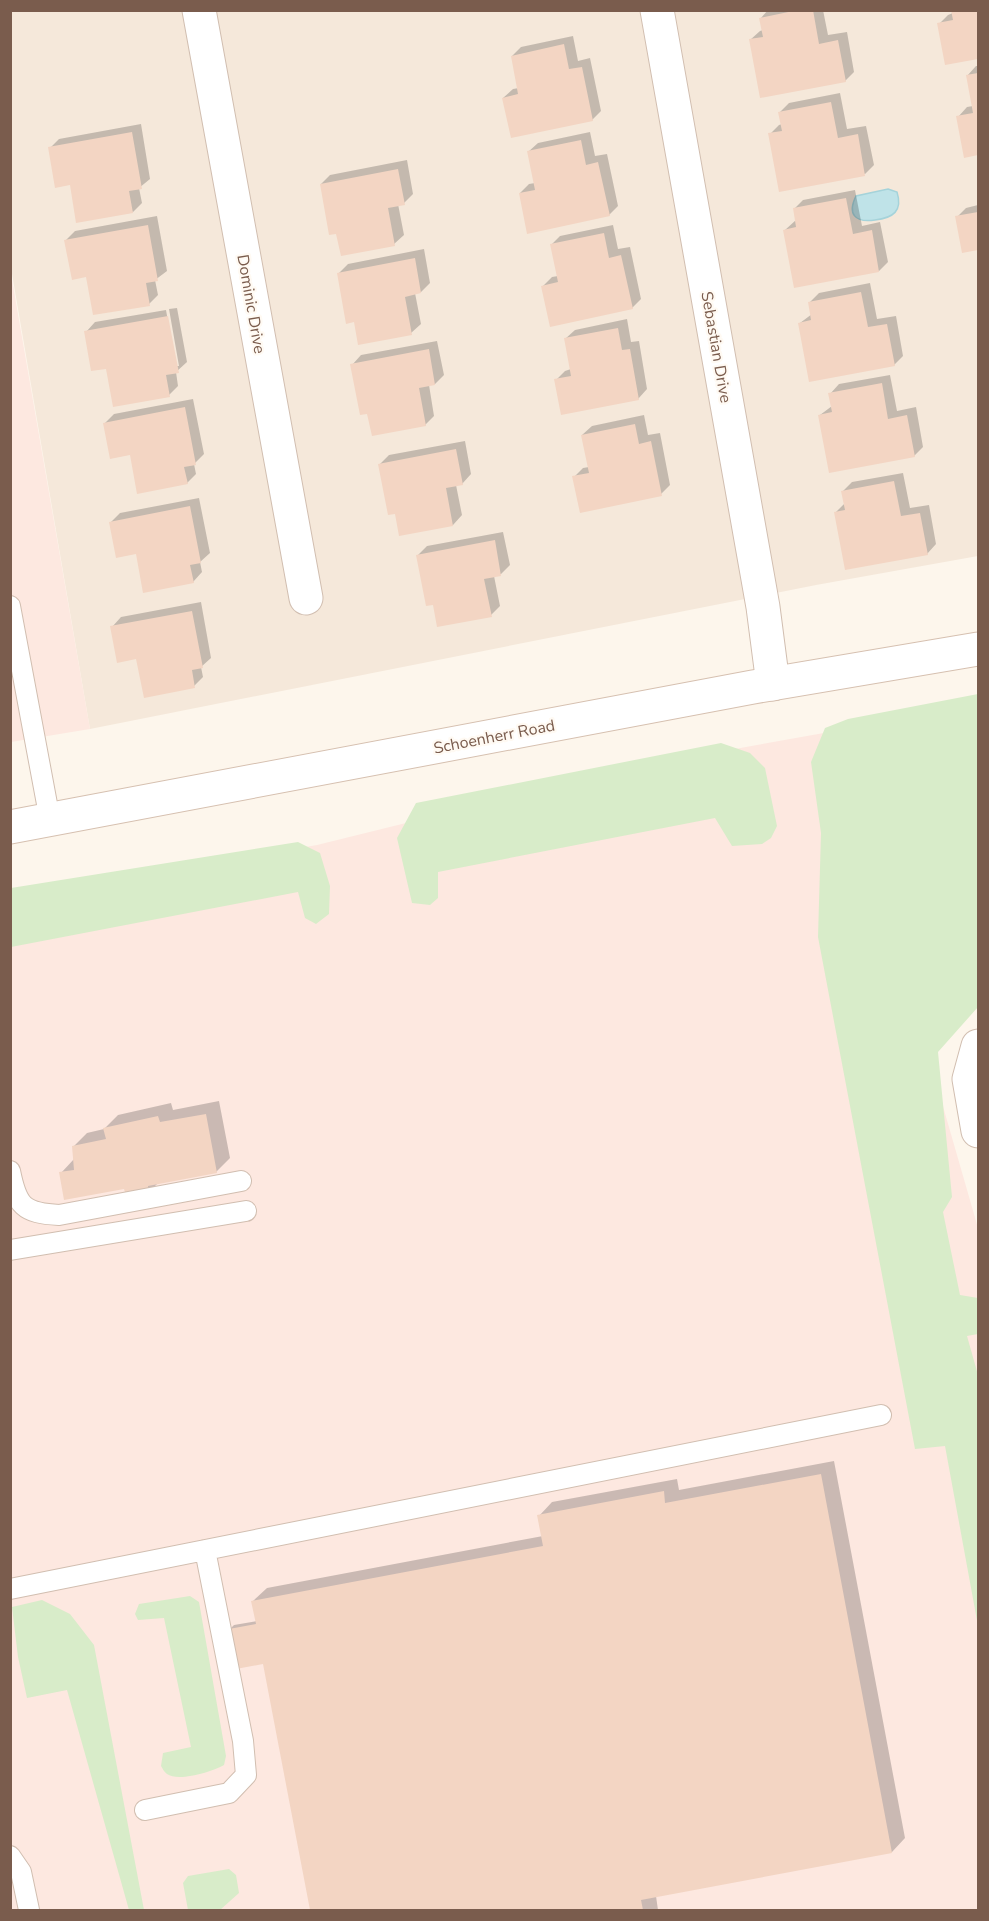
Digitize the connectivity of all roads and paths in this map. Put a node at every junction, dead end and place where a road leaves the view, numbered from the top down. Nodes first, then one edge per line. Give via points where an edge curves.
1 (199, 10) edge
2 (657, 10) edge
3 (306, 598) dead end
4 (10, 606) edge
5 (978, 649) edge
6 (773, 684) junction
7 (19, 703) edge
8 (50, 820) junction
9 (10, 827) edge
10 (978, 1046) edge
11 (978, 1131) edge
12 (10, 1171) edge
13 (241, 1181) dead end
14 (246, 1211) dead end
15 (10, 1250) edge
16 (882, 1415) dead end
17 (205, 1550) junction
18 (10, 1589) edge
19 (145, 1810) dead end
20 (10, 1856) edge
21 (29, 1911) edge

1 - 3 street, Dominic Drive
2 - 6 street, Sebastian Drive via 763,608
4 - 7 lane
5 - 6 street, Schoenherr Road
6 - 8 street, Schoenherr Road
7 - 8 lane
8 - 9 street, Schoenherr Road
10 - 11 street via 969,1079
12 - 13 lane via 22,1203 36,1214 59,1215
14 - 15 lane
16 - 17 lane
17 - 18 lane
17 - 19 lane via 246,1775 229,1793
20 - 21 lane via 21,1872

